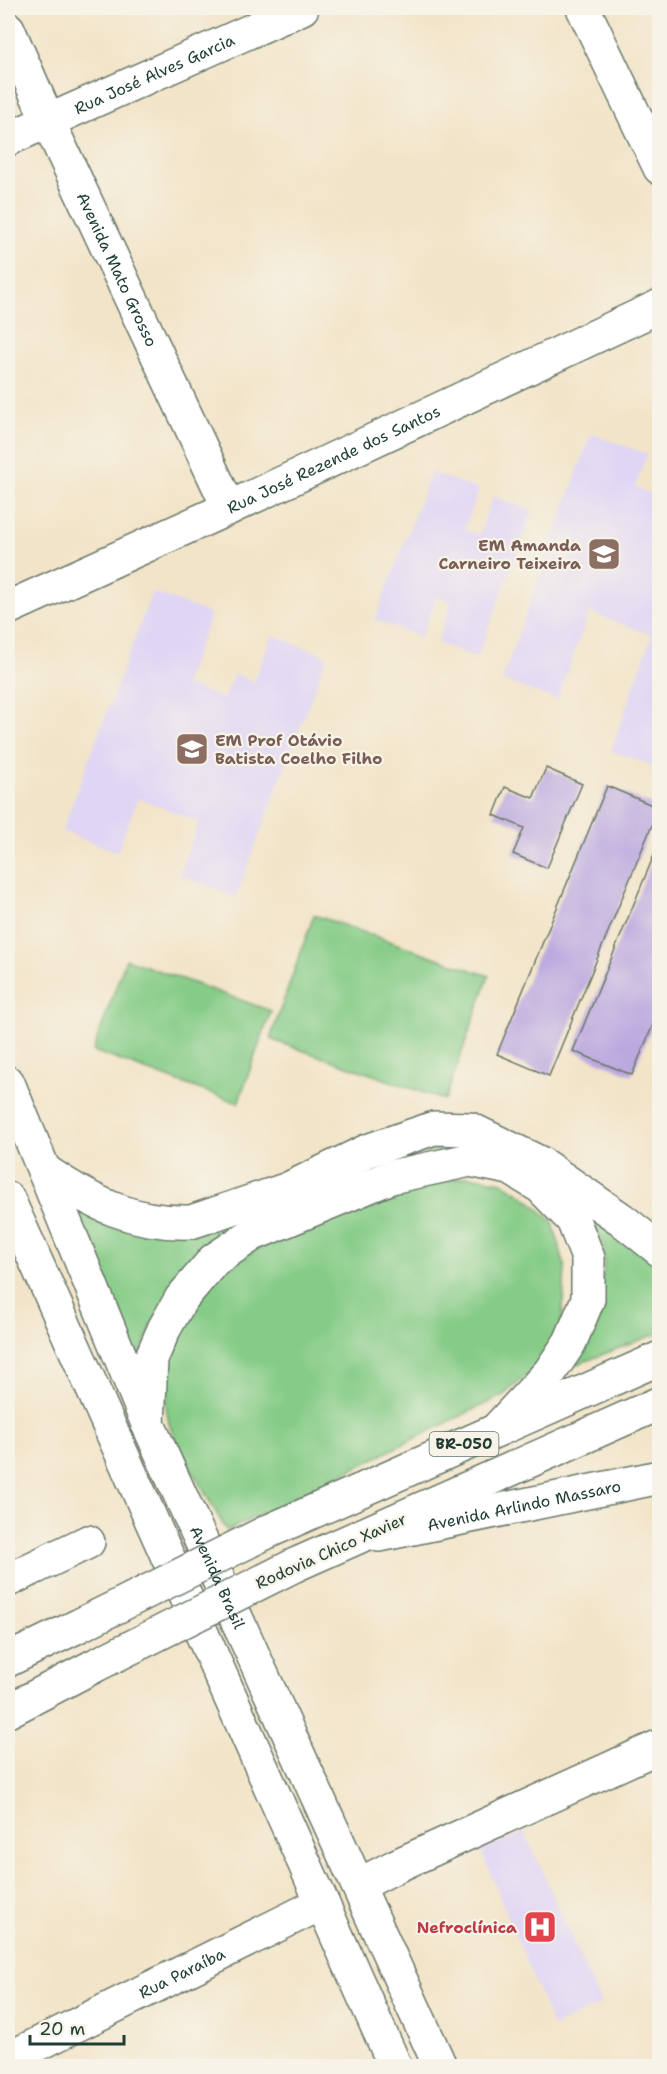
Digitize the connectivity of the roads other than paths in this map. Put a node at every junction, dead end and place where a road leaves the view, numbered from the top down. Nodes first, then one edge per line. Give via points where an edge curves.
1 (302, 8) edge
2 (583, 8) edge
3 (8, 29) edge
4 (48, 121) junction
5 (8, 139) edge
6 (660, 168) edge
7 (660, 306) edge
8 (229, 508) junction
9 (8, 608) edge
10 (8, 1083) edge
11 (45, 1171) junction
12 (8, 1198) edge
13 (660, 1250) edge
14 (660, 1358) edge
15 (660, 1403) edge
16 (148, 1424) junction
17 (497, 1430) junction
18 (660, 1477) edge
19 (354, 1540) junction
20 (88, 1542) dead end
21 (8, 1580) edge
22 (8, 1660) edge
23 (8, 1711) edge
24 (660, 1746) edge
25 (359, 1885) junction
26 (322, 1903) junction
27 (8, 2059) edge
28 (395, 2067) edge
29 (440, 2067) edge

1 - 4 main road, Rua José Alves Garcia
2 - 6 main road
3 - 4 main road, Avenida Mato Grosso
4 - 5 main road, Rua José Alves Garcia
4 - 8 main road, Avenida Mato Grosso
7 - 8 main road, Rua José Rezende dos Santos
8 - 9 main road, Rua José Rezende dos Santos
10 - 11 main road, Avenida Brasil
11 - 13 main road via 79,1194 133,1217 191,1222 288,1189 367,1151 434,1128 470,1129 540,1162
11 - 16 main road, Avenida Brasil
12 - 26 main road
14 - 17 main road, BR-050
15 - 19 main road, Rodovia Chico Xavier / BR-050
16 - 17 main road via 151,1359 181,1299 214,1260 253,1234 391,1177 470,1160 510,1168 541,1187 573,1220 588,1258 588,1299 570,1342 550,1372
16 - 25 main road, Avenida Brasil
17 - 22 main road, BR-050, bridge via 270,1530
18 - 19 main road, Avenida Arlindo Massaro
19 - 23 main road, Rodovia Chico Xavier / BR-050, bridge via 295,1565
20 - 21 main road
24 - 25 main road
25 - 29 main road, Avenida Brasil
26 - 27 main road, Rua Paraíba
26 - 28 main road

